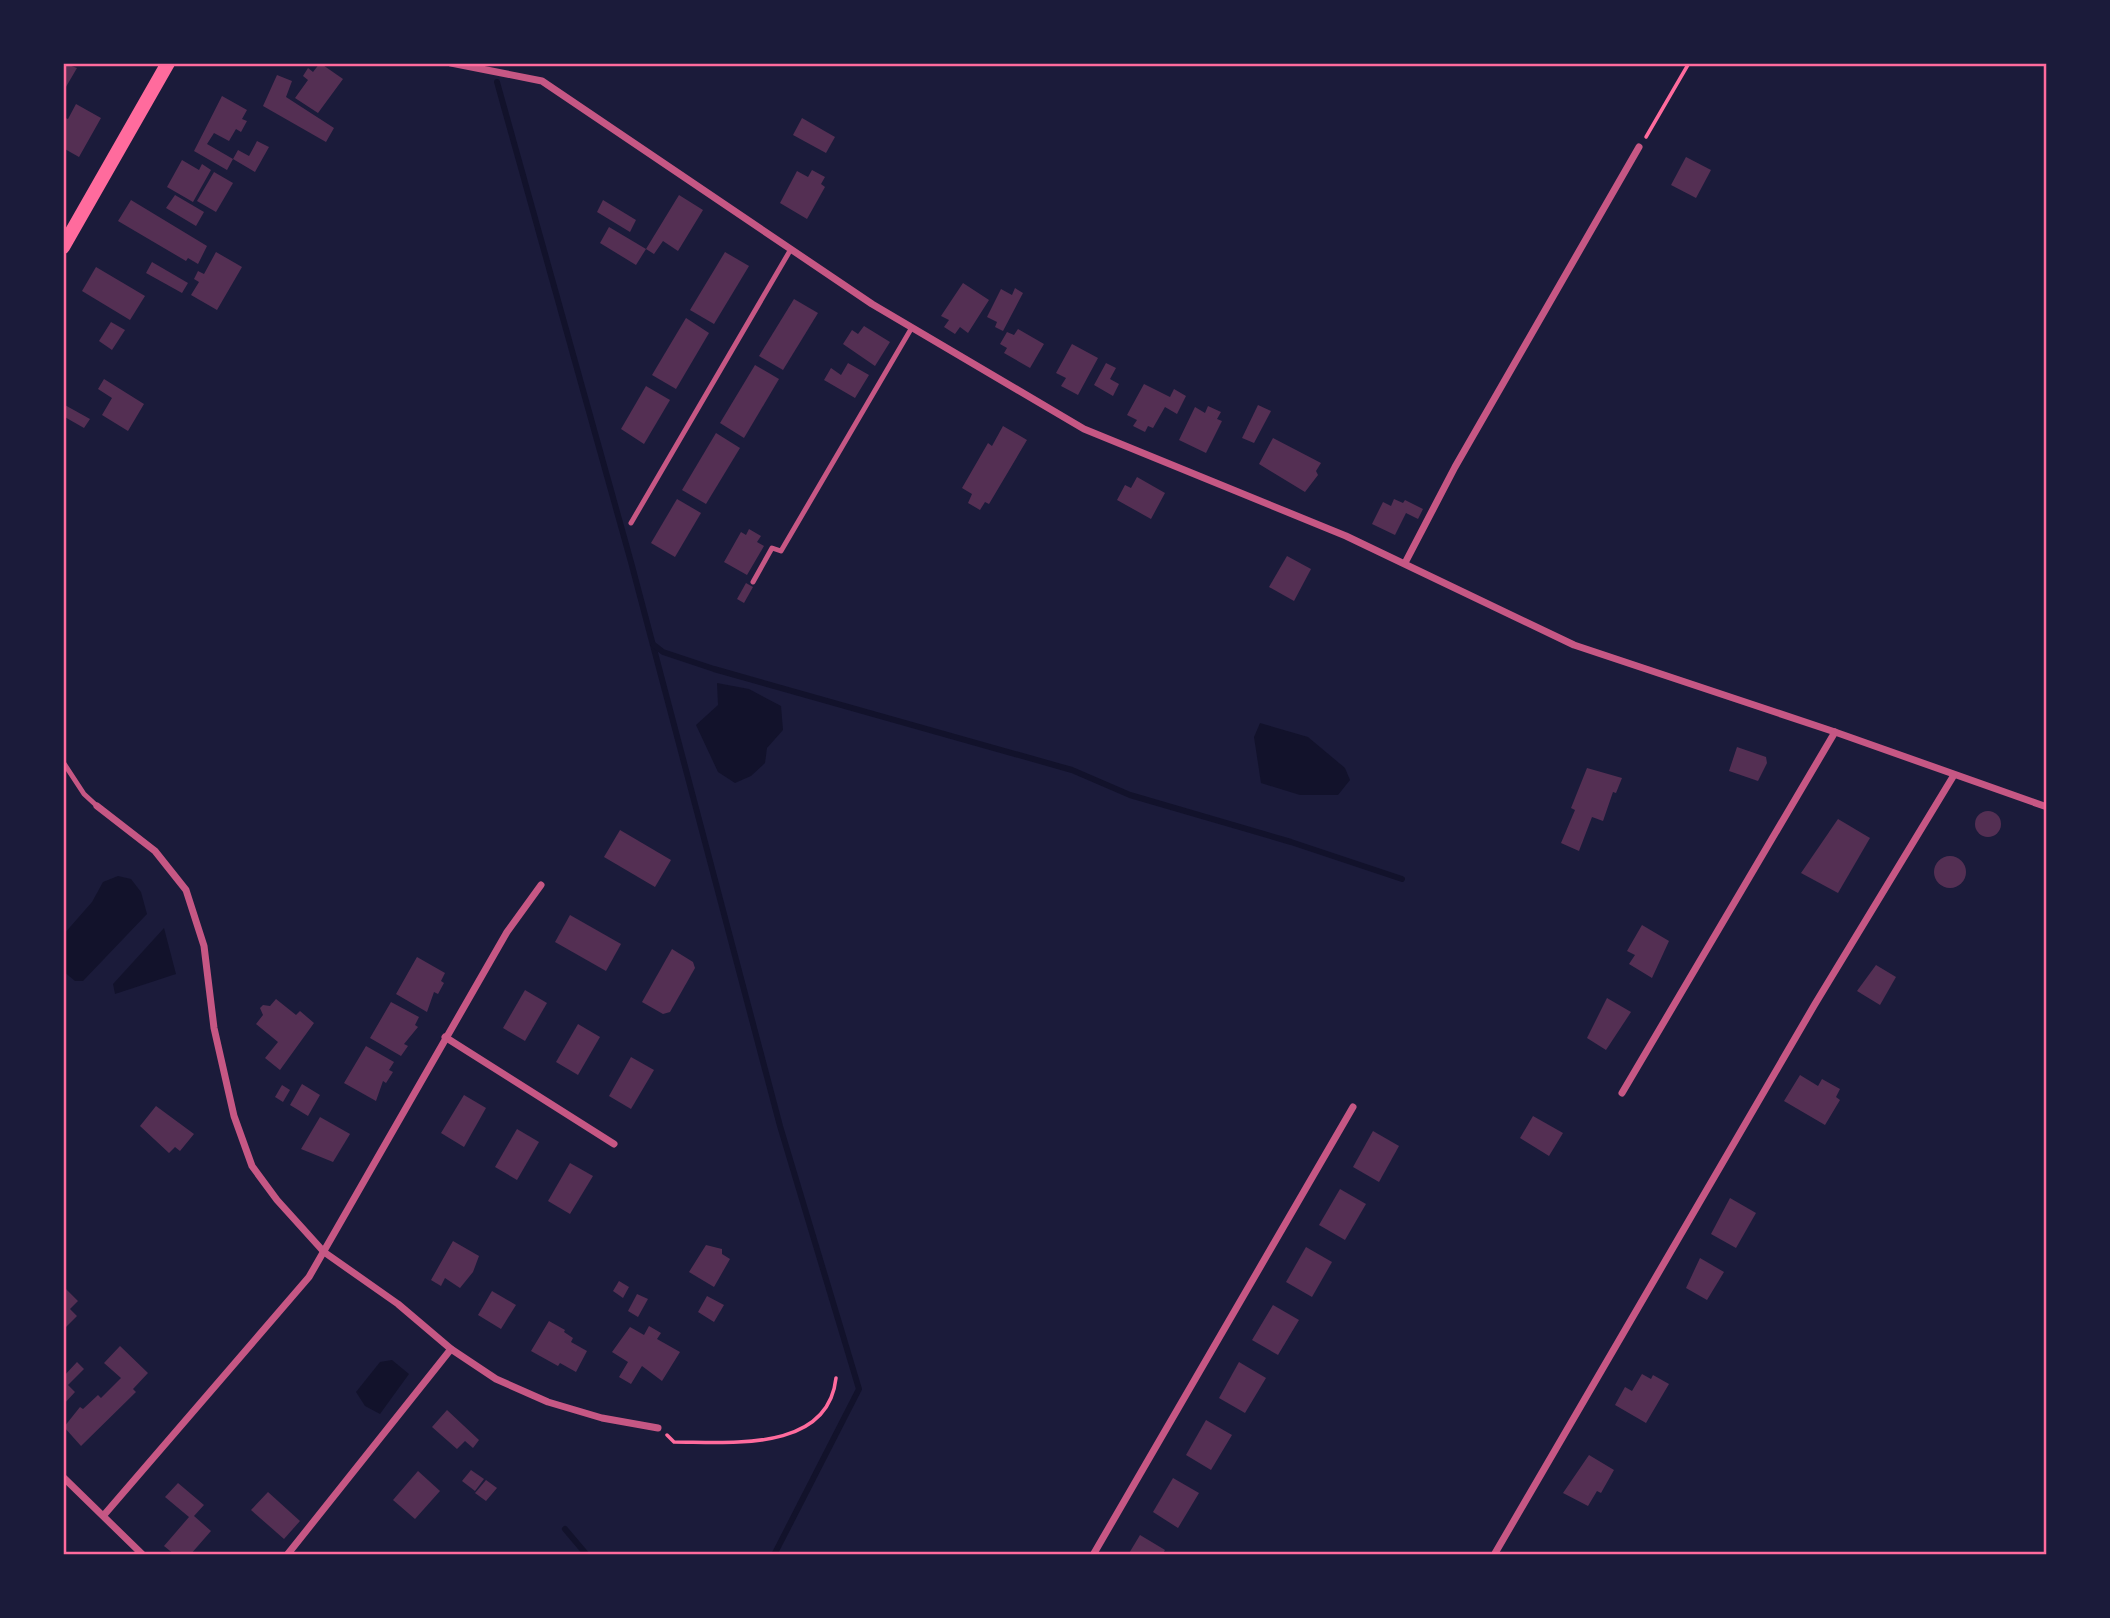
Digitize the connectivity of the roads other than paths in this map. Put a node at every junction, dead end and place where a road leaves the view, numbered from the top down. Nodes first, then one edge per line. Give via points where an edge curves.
1 (167, 63) edge
2 (451, 63) edge
3 (1639, 148) road end
4 (63, 247) edge
5 (791, 248) junction
6 (911, 329) junction
7 (632, 523) dead end
8 (1405, 564) junction
9 (753, 582) dead end
10 (1835, 732) junction
11 (63, 762) edge
12 (1954, 775) junction
13 (97, 806) joint
14 (2047, 807) edge
15 (541, 885) dead end
16 (445, 1037) junction
17 (1622, 1093) dead end
18 (1353, 1107) dead end
19 (614, 1144) dead end
20 (324, 1252) junction
21 (451, 1349) junction
22 (659, 1428) road end
23 (63, 1477) edge
24 (104, 1516) junction
25 (143, 1555) edge
26 (287, 1555) edge
27 (1093, 1555) edge
28 (1494, 1555) edge

1 - 4 main road
2 - 5 street via 542,81
3 - 8 street via 1455,467
5 - 6 street
5 - 7 lane
6 - 8 street via 1084,429
6 - 9 lane via 781,551 772,548
8 - 10 street via 1574,645
10 - 12 street
10 - 17 street
11 - 13 lane
12 - 14 street
12 - 28 street
13 - 20 street via 155,851 186,890 204,946 221,1066 252,1166
15 - 16 street via 507,932
16 - 19 street
16 - 20 street
18 - 27 street
20 - 21 street via 398,1304
20 - 24 street via 309,1277
21 - 22 street via 496,1379 548,1402
21 - 26 street
23 - 24 street
24 - 25 street

